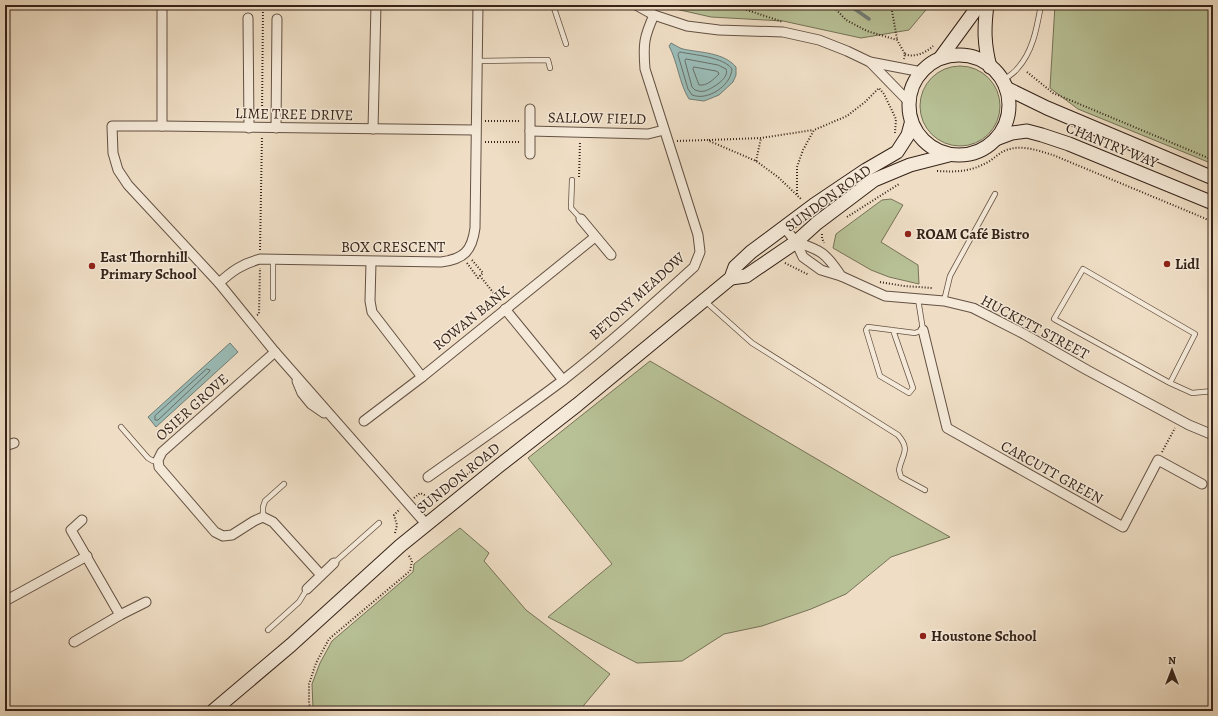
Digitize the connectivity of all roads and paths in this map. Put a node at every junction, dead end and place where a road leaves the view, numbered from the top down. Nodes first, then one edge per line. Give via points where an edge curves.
1 (128, 5) edge
2 (263, 5) edge
3 (376, 5) edge
4 (478, 5) edge
5 (553, 5) edge
6 (636, 5) edge
7 (732, 5) edge
8 (832, 5) edge
9 (896, 5) edge
10 (979, 5) edge
11 (987, 5) edge
12 (1041, 5) edge
13 (162, 6) edge
14 (891, 6) edge
15 (654, 15) junction
16 (248, 18) dead end
17 (277, 19) dead end
18 (783, 32) junction
19 (897, 40) junction
20 (566, 44) dead end
21 (935, 44) dead end
22 (941, 57) junction
23 (477, 61) junction
24 (870, 62) junction
25 (990, 67) junction
26 (550, 68) dead end
27 (922, 72) junction
28 (1027, 72) dead end
29 (1004, 84) junction
30 (909, 102) junction
31 (530, 109) dead end
32 (476, 121) junction
33 (530, 121) junction
34 (911, 124) junction
35 (162, 126) junction
36 (249, 128) junction
37 (262, 128) junction
38 (276, 128) junction
39 (374, 129) junction
40 (475, 130) junction
41 (664, 130) junction
42 (814, 130) junction
43 (530, 131) junction
44 (580, 132) junction
45 (894, 134) dead end
46 (761, 138) junction
47 (996, 139) junction
48 (707, 140) junction
49 (475, 142) junction
50 (530, 142) junction
51 (668, 143) junction
52 (530, 154) dead end
53 (949, 155) junction
54 (1213, 160) edge
55 (756, 161) junction
56 (933, 171) dead end
57 (1213, 178) edge
58 (572, 180) joint
59 (899, 184) dead end
60 (995, 194) dead end
61 (1213, 204) edge
62 (581, 219) joint
63 (842, 220) dead end
64 (1213, 223) edge
65 (784, 227) junction
66 (822, 232) dead end
67 (596, 237) junction
68 (796, 242) junction
69 (826, 250) dead end
70 (464, 254) junction
71 (611, 255) dead end
72 (260, 259) junction
73 (273, 260) junction
74 (371, 262) junction
75 (780, 264) dead end
76 (810, 275) dead end
77 (480, 276) junction
78 (841, 276) junction
79 (731, 278) junction
80 (875, 280) dead end
81 (219, 283) junction
82 (932, 288) dead end
83 (273, 298) dead end
84 (918, 299) junction
85 (704, 300) junction
86 (944, 301) junction
87 (505, 309) junction
88 (250, 322) junction
89 (893, 330) junction
90 (923, 330) junction
91 (274, 352) junction
92 (422, 377) junction
93 (563, 380) junction
94 (1170, 383) junction
95 (1213, 391) edge
96 (1179, 420) junction
97 (364, 421) dead end
98 (121, 427) dead end
99 (1213, 435) edge
100 (14, 443) dead end
101 (5, 446) edge
102 (158, 460) junction
103 (1158, 460) junction
104 (428, 477) dead end
105 (284, 484) dead end
106 (1202, 484) dead end
107 (925, 490) dead end
108 (394, 515) dead end
109 (263, 517) junction
110 (82, 520) dead end
111 (380, 523) dead end
112 (427, 525) junction
113 (392, 537) dead end
114 (409, 555) dead end
115 (87, 556) junction
116 (334, 563) joint
117 (321, 575) junction
118 (307, 589) joint
119 (5, 601) edge
120 (146, 602) dead end
121 (120, 615) junction
122 (268, 630) dead end
123 (74, 642) dead end
124 (212, 711) edge
125 (312, 711) edge

1 - 13 lane
2 - 37 path
3 - 39 street
4 - 23 street, BOX CRESCENT
5 - 20 lane
6 - 15 street
7 - 18 path via 783,21
8 - 19 path via 846,20 867,31
9 - 14 path
10 - 22 street
11 - 25 street via 984,34
12 - 29 lane via 1028,55
13 - 35 street
14 - 19 path
15 - 18 street via 687,26
15 - 41 street, BETONY MEADOW via 646,33 645,69
16 - 36 street
17 - 38 street
18 - 24 street via 819,40
19 - 21 path via 907,55 920,54
22 - 25 street via 969,55
22 - 27 street
23 - 26 lane via 548,60
23 - 32 street, BOX CRESCENT
24 - 27 street
24 - 30 street
25 - 29 street
27 - 30 street via 912,89
28 - 54 path via 1053,93
29 - 47 street via 1009,97 1008,115 1004,128
29 - 57 street, CHANTRY WAY via 1047,108
30 - 34 street
31 - 33 street, SALLOW FIELD
32 - 33 path
32 - 40 street, BOX CRESCENT
33 - 43 street, SALLOW FIELD
34 - 53 street via 930,146
34 - 65 street, SUNDON ROAD via 908,135 897,152 860,174
35 - 36 street, LIME TREE DRIVE
35 - 81 street, LIME TREE DRIVE via 112,126 113,153 118,170 128,185
36 - 37 street, LIME TREE DRIVE
37 - 38 street, LIME TREE DRIVE
37 - 72 path
38 - 39 street, LIME TREE DRIVE
39 - 40 street, LIME TREE DRIVE
40 - 49 street, BOX CRESCENT
41 - 44 street, SALLOW FIELD via 648,134
41 - 51 street, BETONY MEADOW
42 - 45 path via 847,116 879,88 896,119
42 - 46 path
42 - 55 path via 797,167 797,194
43 - 44 street, SALLOW FIELD
43 - 50 street, SALLOW FIELD
44 - 58 path via 579,180
46 - 48 path
46 - 55 path
47 - 53 street via 975,153
47 - 61 street, CHANTRY WAY via 1027,131 1042,135
48 - 51 path via 680,140
48 - 55 path
49 - 50 path
49 - 70 street, BOX CRESCENT via 474,240
50 - 52 street, SALLOW FIELD
51 - 93 street, BETONY MEADOW via 698,235 700,252 694,268
53 - 68 street, SUNDON ROAD via 910,165 874,180
56 - 64 path via 960,172 974,169 1009,149 1030,148 1060,158
58 - 62 lane via 571,208
59 - 63 path
60 - 86 lane via 950,276
62 - 67 street
65 - 68 street, HUCKETT STREET
65 - 79 street, SUNDON ROAD via 746,257 736,267
66 - 69 path
67 - 71 street
67 - 87 street, ROWAN BANK
68 - 78 street via 817,249 831,260
68 - 78 street, HUCKETT STREET via 803,257 821,270
68 - 79 street, SUNDON ROAD via 746,276
70 - 74 street, BOX CRESCENT via 453,261
70 - 77 path via 478,278
70 - 77 path via 483,273
72 - 73 street, BOX CRESCENT
72 - 81 street, BOX CRESCENT via 247,263
72 - 88 path via 258,314
73 - 74 street, BOX CRESCENT
73 - 83 lane
74 - 92 street via 372,312
75 - 76 path via 785,263
77 - 87 path
78 - 84 street, HUCKETT STREET via 885,296
79 - 85 street, SUNDON ROAD
80 - 82 path
81 - 88 street
84 - 86 street, HUCKETT STREET
84 - 90 lane
85 - 107 lane via 752,343 898,435 906,450 900,462 901,477
85 - 112 street, SUNDON ROAD
86 - 96 street, HUCKETT STREET via 973,308
87 - 92 street, ROWAN BANK
87 - 93 street
88 - 91 street
89 - 89 lane via 913,388 909,393 880,376 866,330 868,327
89 - 90 lane via 915,333
90 - 103 street, CARCUTT GREEN via 947,428 1122,528
91 - 102 street, OSIER GROVE via 162,452
91 - 112 street via 296,376 302,393 311,404 337,422
92 - 97 street, ROWAN BANK
93 - 104 street, BETONY MEADOW
94 - 94 lane via 1195,334 1083,269 1054,319
94 - 95 lane via 1192,393
96 - 99 street, HUCKETT STREET
96 - 103 path
98 - 102 lane via 148,458
100 - 101 street
102 - 109 street, OSIER GROVE via 159,467 215,532 223,536 232,535
103 - 106 street
105 - 109 lane via 265,501
108 - 113 path via 397,525
109 - 117 street via 273,522
110 - 115 street via 71,530
111 - 116 lane
112 - 124 street, SUNDON ROAD
114 - 125 path via 412,561 410,571 329,639 316,663 309,684
115 - 119 street
115 - 121 street
116 - 117 street
117 - 118 street
118 - 122 lane via 299,602
120 - 121 street
121 - 123 street

